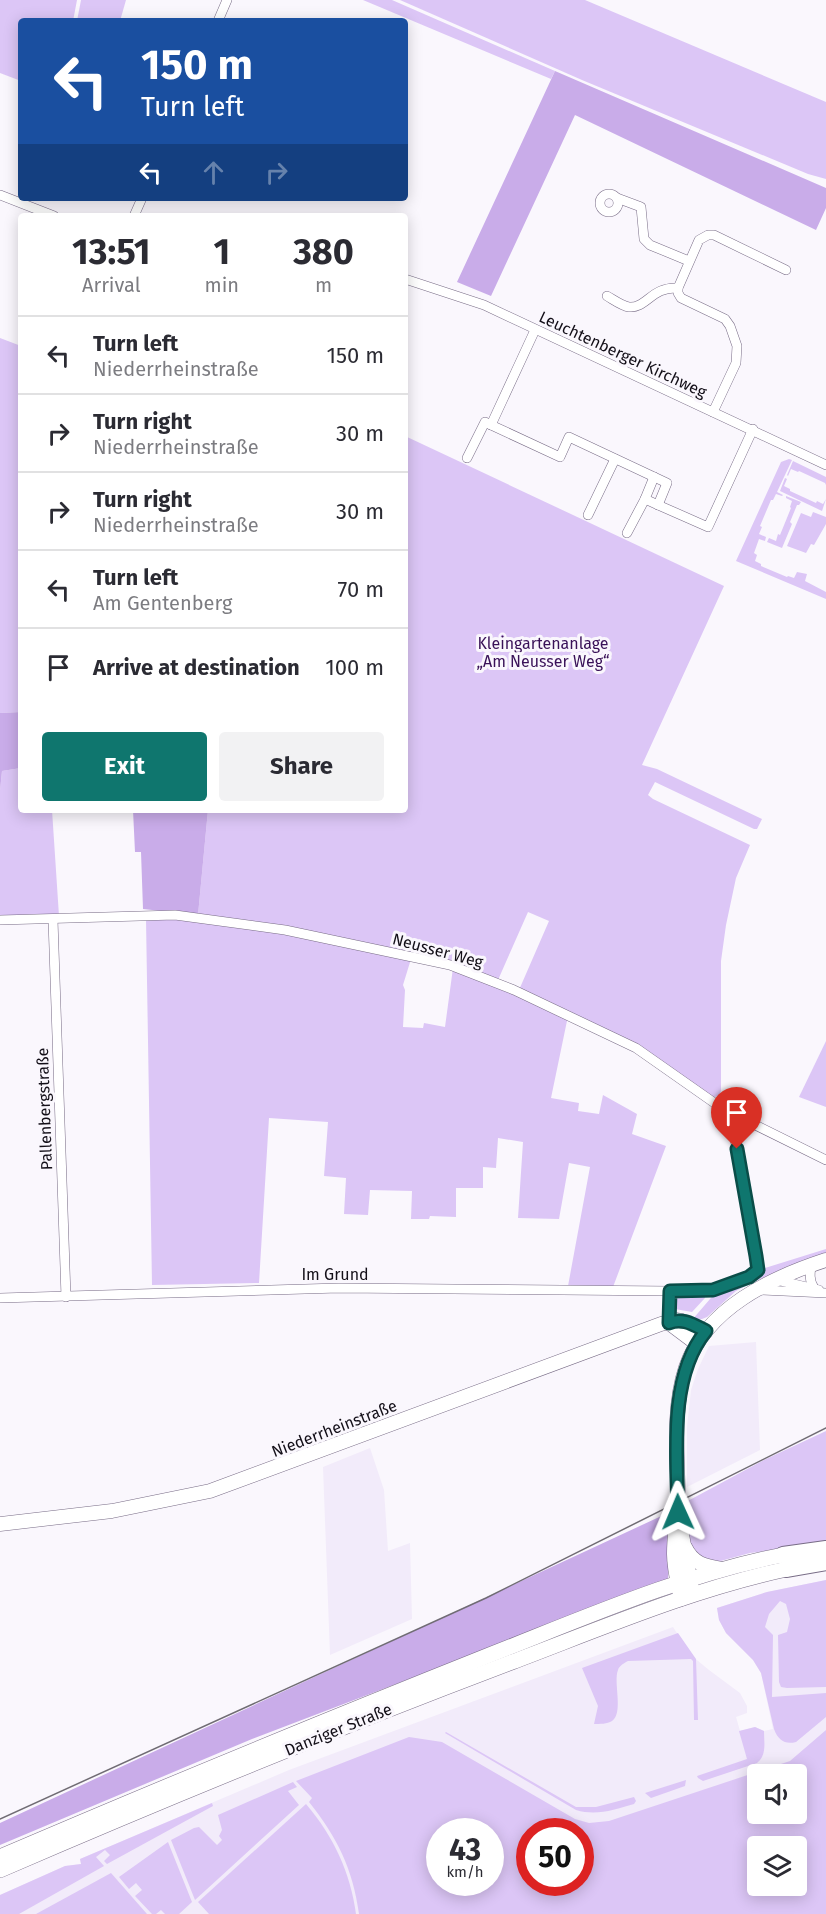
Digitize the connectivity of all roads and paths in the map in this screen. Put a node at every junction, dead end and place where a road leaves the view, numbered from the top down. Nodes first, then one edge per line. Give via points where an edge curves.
1 (227, 0) edge
2 (219, 18) edge
3 (0, 195) edge
4 (617, 198) dead end
5 (46, 213) edge
6 (689, 261) junction
7 (786, 270) dead end
8 (408, 280) edge
9 (678, 288) junction
10 (607, 296) dead end
11 (535, 330) junction
12 (713, 412) junction
13 (491, 425) junction
14 (753, 429) junction
15 (467, 458) dead end
16 (615, 459) junction
17 (826, 465) edge
18 (654, 477) junction
19 (645, 499) junction
20 (658, 505) junction
21 (588, 515) dead end
22 (627, 533) dead end
23 (0, 920) edge
24 (53, 920) junction
25 (723, 1109) junction
26 (826, 1160) edge
27 (826, 1260) edge
28 (811, 1265) junction
29 (777, 1280) junction
30 (814, 1288) junction
31 (757, 1290) junction
32 (670, 1291) junction
33 (826, 1293) edge
34 (0, 1298) edge
35 (66, 1298) junction
36 (669, 1323) junction
37 (706, 1331) junction
38 (697, 1344) junction
39 (678, 1512) junction
40 (0, 1524) edge
41 (684, 1546) junction
42 (826, 1549) edge
43 (785, 1562) junction
44 (826, 1562) edge
45 (722, 1569) junction
46 (684, 1581) junction
47 (688, 1597) junction
48 (0, 1857) edge
49 (0, 1870) edge

1 - 2 street
3 - 5 street
4 - 6 street via 641,207 644,240
6 - 7 street via 699,240 714,235
6 - 9 street
8 - 11 street, Leuchtenberger Kirchweg via 471,299
9 - 10 street via 666,287 641,305 631,307
9 - 12 street via 681,298 725,319 737,346 736,363
11 - 12 street, Leuchtenberger Kirchweg
11 - 13 street
12 - 14 street, Leuchtenberger Kirchweg
13 - 15 street via 485,422
13 - 16 street via 560,457 569,437
14 - 17 street, Leuchtenberger Kirchweg
14 - 20 street via 708,528
16 - 18 street
16 - 21 street
18 - 19 street
18 - 20 street via 667,483
19 - 20 street
19 - 22 street
23 - 24 street, Neusser Weg
24 - 25 street, Neusser Weg via 175,915 285,930 450,965 514,990 636,1048
24 - 35 street, Pallenbergstraße
25 - 26 street, Neusser Weg
25 - 32 street via 733,1127 758,1267 749,1277 713,1290
27 - 28 street
28 - 29 street
28 - 30 street
29 - 30 street
29 - 31 street
30 - 33 street
31 - 33 street
31 - 37 street
32 - 35 street, Im Grund via 339,1288
32 - 36 street
34 - 35 street, Im Grund
36 - 37 street, Niederrheinstraße via 682,1321
36 - 38 street
36 - 40 street, Niederrheinstraße via 210,1491 112,1510
37 - 38 street
38 - 39 street via 681,1388
39 - 41 street
39 - 46 street via 674,1553
41 - 45 street via 692,1560
41 - 46 street
42 - 43 highway, Danziger Straße
43 - 44 highway, Danziger Straße
43 - 45 main road, Danziger Straße
43 - 47 main road, Danziger Straße
45 - 46 main road, Danziger Straße
46 - 47 street
46 - 48 main road, Danziger Straße via 243,1754
47 - 49 main road, Danziger Straße via 420,1696

